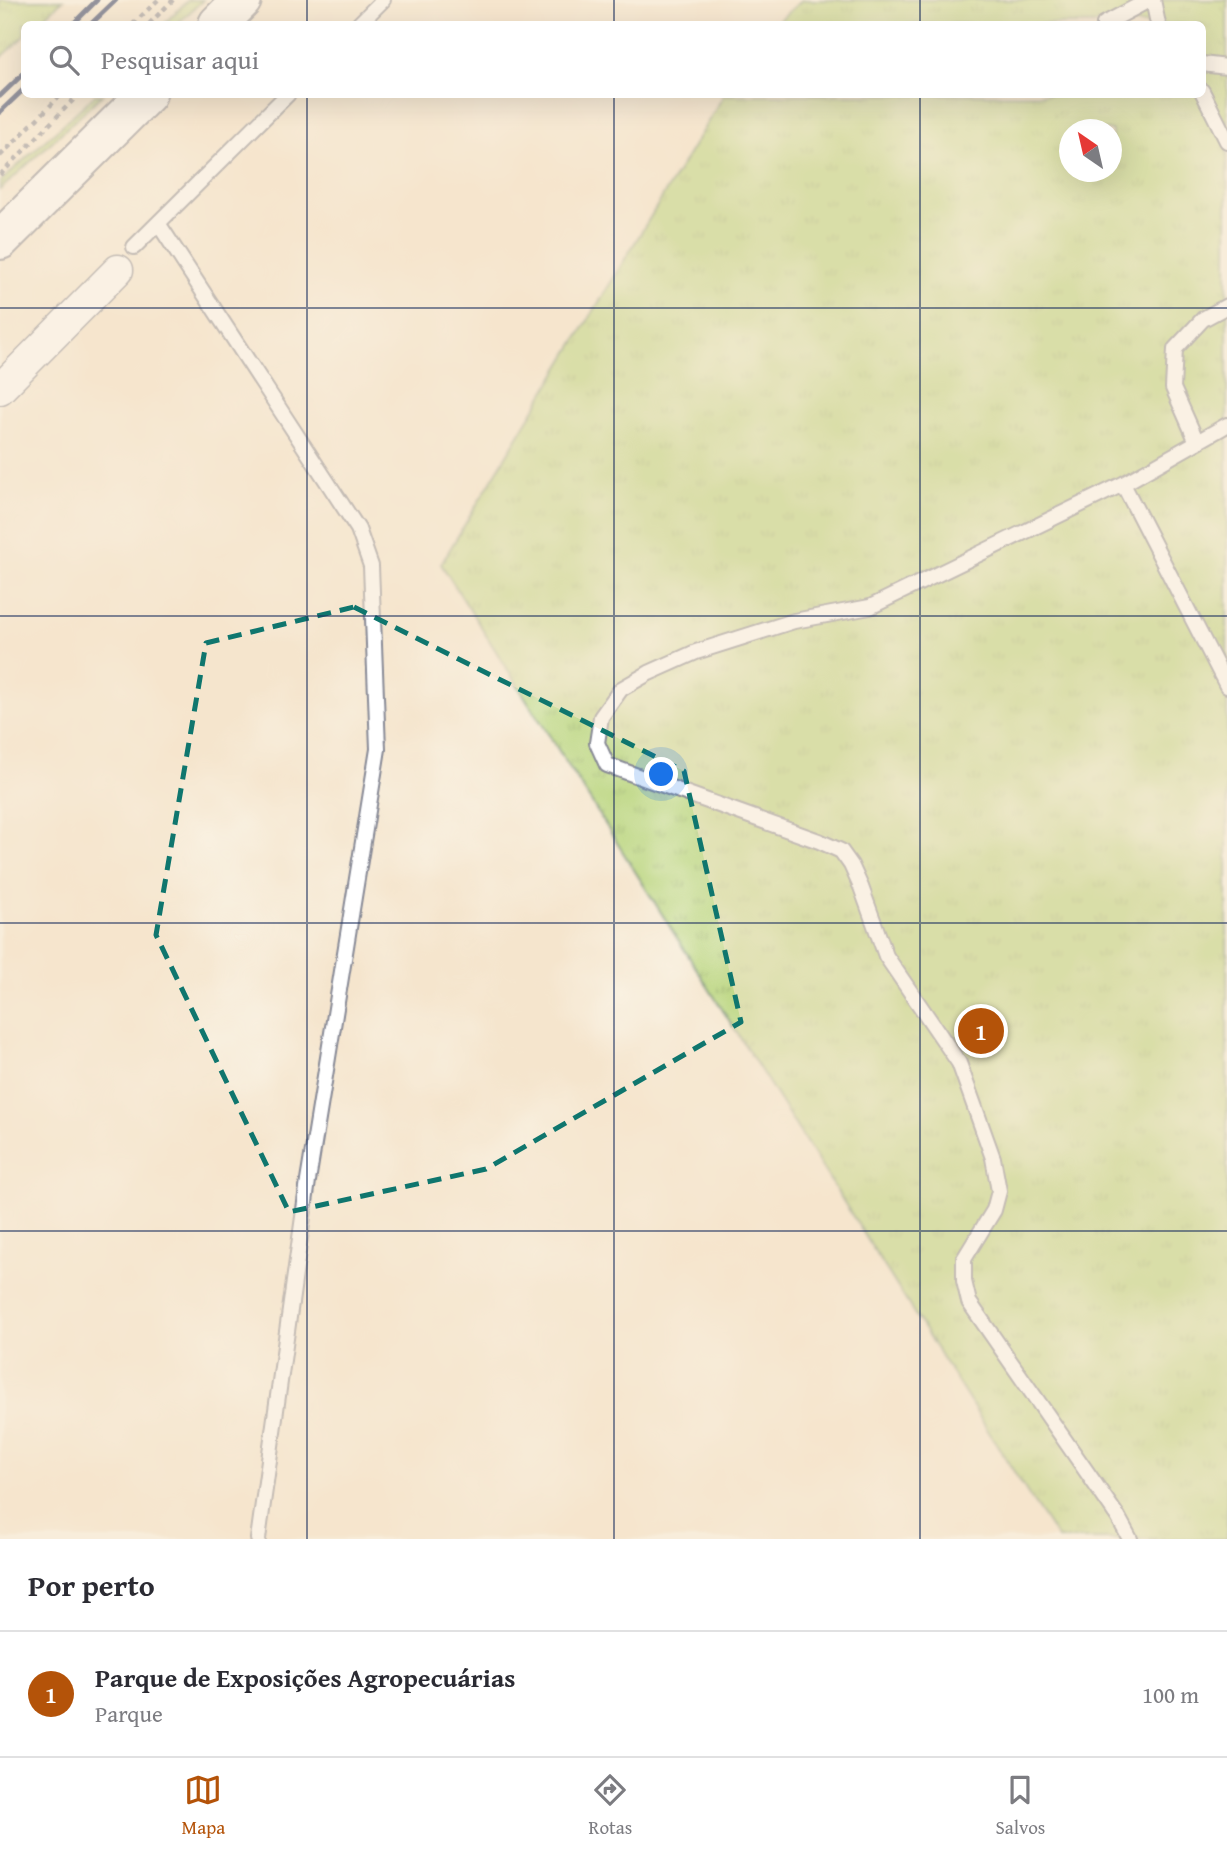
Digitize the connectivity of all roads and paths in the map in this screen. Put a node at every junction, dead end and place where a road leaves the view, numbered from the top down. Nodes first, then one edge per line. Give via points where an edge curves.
1 (158, 0) edge
2 (173, 0) edge
3 (242, 0) edge
4 (383, 0) edge
5 (1151, 0) edge
6 (136, 21) edge
7 (152, 21) edge
8 (221, 21) edge
9 (362, 21) edge
10 (1110, 21) edge
11 (1157, 21) edge
12 (1206, 64) edge
13 (1227, 67) edge
14 (58, 98) edge
15 (75, 98) edge
16 (143, 98) edge
17 (284, 98) edge
18 (1206, 98) edge
19 (1227, 141) edge
20 (0, 156) edge
21 (0, 175) edge
22 (158, 223) junction
23 (0, 240) edge
24 (126, 259) joint
25 (1227, 306) edge
26 (0, 389) edge
27 (1227, 425) edge
28 (1197, 442) junction
29 (1123, 484) junction
30 (1227, 686) edge
31 (258, 1539) edge
32 (1130, 1539) edge

1 - 6 path
2 - 7 path
3 - 8 highway
4 - 9 lane
5 - 10 lane
5 - 11 lane
12 - 13 lane
14 - 20 path
15 - 21 path
16 - 23 highway
17 - 22 lane
18 - 19 lane
22 - 24 lane
22 - 31 lane via 358,529 371,566 378,749 308,1181
24 - 26 street
25 - 28 lane via 1203,319 1175,349 1173,388
27 - 28 lane
28 - 29 lane
29 - 30 lane
29 - 32 lane via 870,607 794,621 696,652 649,673 621,689 601,717 597,743 607,765 819,841 841,851 851,865 886,956 959,1063 993,1158 999,1191 994,1210 964,1259 969,1302

